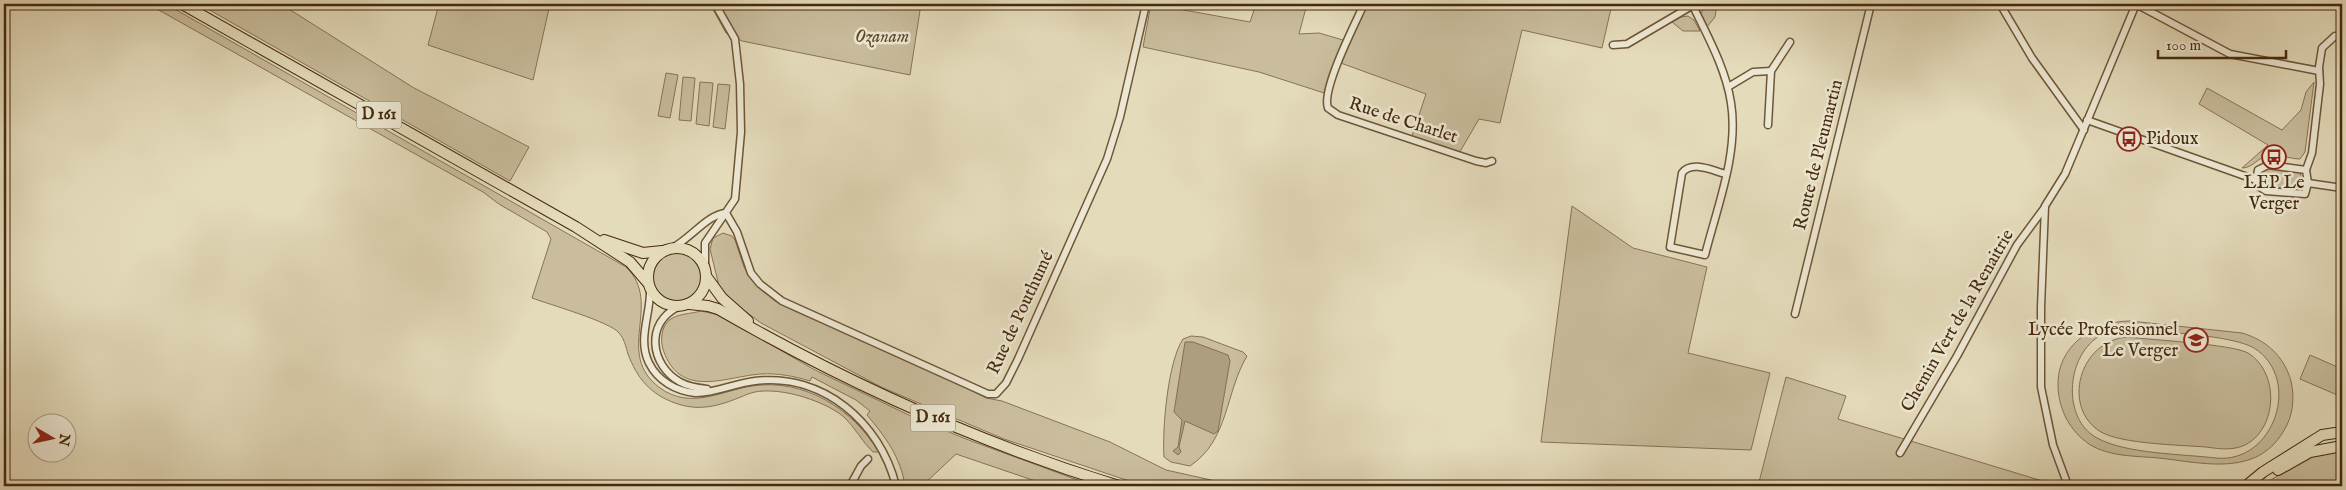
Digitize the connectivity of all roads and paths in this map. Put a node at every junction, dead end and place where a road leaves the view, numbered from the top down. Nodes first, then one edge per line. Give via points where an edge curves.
1 (182, 4) edge
2 (715, 4) edge
3 (1146, 4) edge
4 (1364, 4) edge
5 (1693, 4) edge
6 (1872, 4) edge
7 (2000, 4) edge
8 (2136, 4) edge
9 (2335, 36) dead end
10 (1790, 42) dead end
11 (1613, 45) dead end
12 (1771, 71) junction
13 (2319, 71) junction
14 (1728, 87) junction
15 (2088, 120) junction
16 (1768, 125) dead end
17 (2084, 130) junction
18 (1492, 161) dead end
19 (2306, 170) junction
20 (1726, 174) junction
21 (2256, 180) junction
22 (2308, 183) junction
23 (2342, 188) edge
24 (2045, 206) junction
25 (726, 213) junction
26 (576, 227) junction
27 (669, 249) junction
28 (705, 272) junction
29 (649, 286) junction
30 (689, 304) junction
31 (678, 307) junction
32 (1795, 314) dead end
33 (755, 329) junction
34 (711, 390) junction
35 (2342, 432) edge
36 (2342, 446) edge
37 (1900, 453) dead end
38 (868, 460) dead end
39 (2068, 483) dead end
40 (850, 486) edge
41 (896, 486) edge
42 (1120, 486) edge
43 (2246, 486) edge
44 (2254, 486) edge

1 - 26 main road, D 161
2 - 25 street via 735,39 740,84 741,132 735,199
3 - 25 street, Rue de Pouthumé via 1120,117 1102,172 1018,360 996,394 988,394 782,301 751,273 737,232
4 - 18 street, Rue de Charlet via 1333,76 1328,108 1338,115 1476,161
5 - 11 street via 1627,44
5 - 14 street
6 - 32 street, Route de Pleumartin
7 - 17 street via 2032,58
8 - 13 street via 2230,54
8 - 15 street, Chemin Vert de la Renaitrie
9 - 13 street via 2323,45
10 - 12 street
12 - 14 street via 1753,72
12 - 16 street
13 - 19 street via 2312,153
14 - 20 street via 1733,129
15 - 17 street, Chemin Vert de la Renaitrie
15 - 21 street
17 - 24 street, Chemin Vert de la Renaitrie via 2065,174
19 - 21 street via 2264,166 2258,170
19 - 22 street
20 - 20 street via 1705,255 1670,247 1685,169 1694,166
21 - 22 street via 2258,186 2266,191 2298,194 2305,194
22 - 23 street
24 - 37 street, Chemin Vert de la Renaitrie via 2017,245
24 - 39 street via 2041,387 2052,444
25 - 27 street via 710,220 685,241
25 - 28 street via 705,243
26 - 27 main road, D 161 via 634,251 646,253
26 - 29 main road, D 161 via 630,262
27 - 28 main road via 690,251 699,258
27 - 29 main road via 651,264
28 - 30 main road via 701,294
28 - 33 main road, D 161 via 722,298
29 - 31 main road via 659,301
29 - 34 street via 650,307 644,340 649,363 662,380 675,388 695,393
30 - 31 main road
30 - 33 main road, D 161 via 713,307
31 - 34 street via 665,315 657,328 659,358 680,382
33 - 42 main road, D 161 via 905,406 1049,463
34 - 41 street via 764,380 804,385 826,394 858,416 872,431 888,460
35 - 43 main road via 2328,432 2316,438
36 - 44 main road via 2310,452
38 - 40 street

